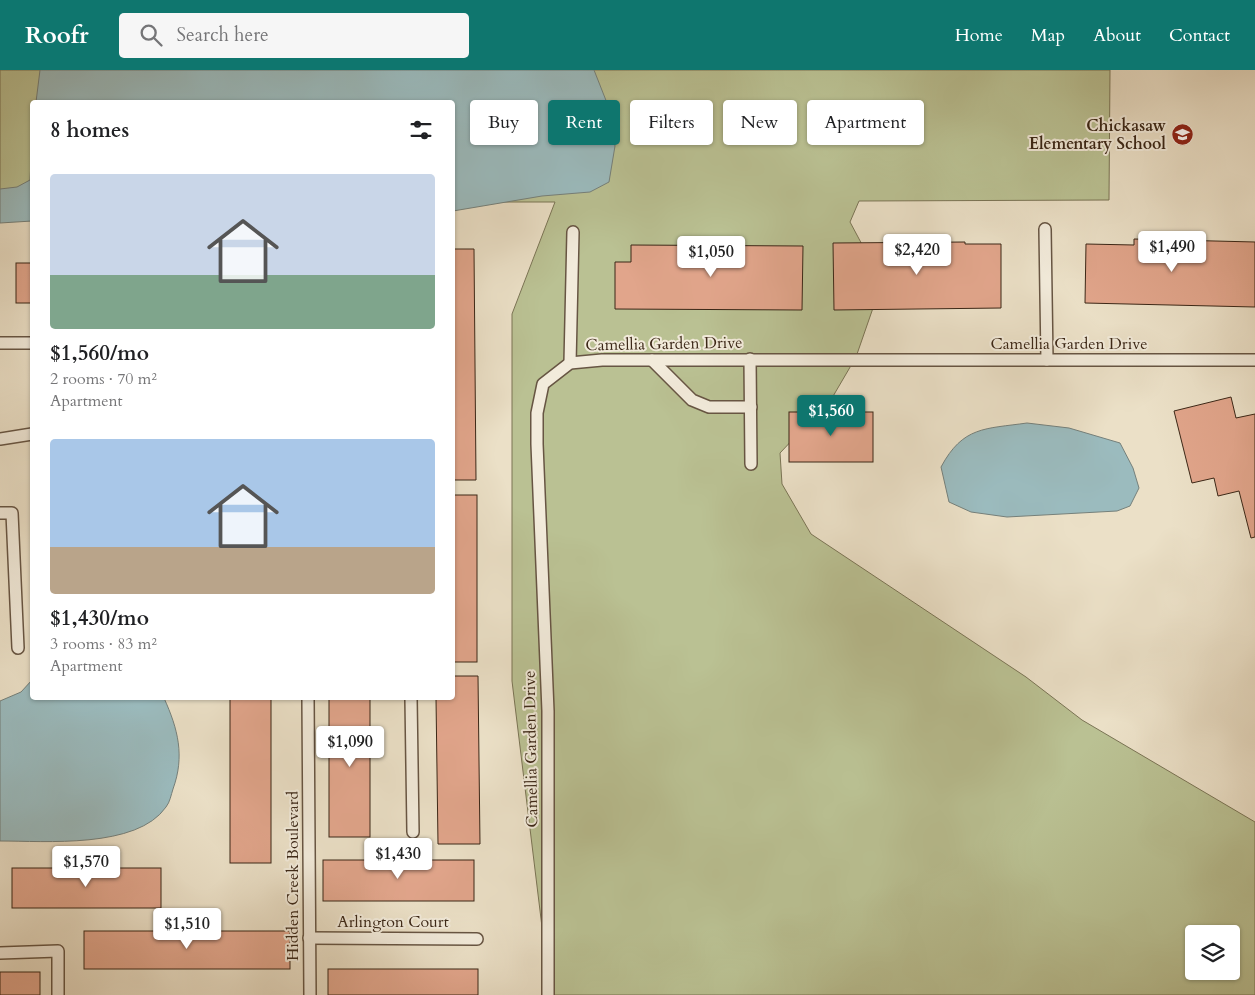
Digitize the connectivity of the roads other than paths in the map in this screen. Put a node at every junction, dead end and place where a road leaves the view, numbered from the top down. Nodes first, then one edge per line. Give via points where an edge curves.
1 (1045, 230) dead end
2 (573, 232) dead end
3 (0, 343) edge
4 (30, 343) edge
5 (750, 359) junction
6 (652, 360) junction
7 (1047, 360) junction
8 (1255, 360) edge
9 (570, 363) junction
10 (751, 407) junction
11 (30, 434) edge
12 (0, 439) edge
13 (751, 464) dead end
14 (6, 513) edge
15 (18, 648) dead end
16 (308, 700) edge
17 (411, 700) edge
18 (412, 832) dead end
19 (309, 938) junction
20 (477, 939) dead end
21 (0, 952) edge
22 (58, 995) edge
23 (310, 995) edge
24 (548, 995) edge

1 - 7 lane
2 - 9 lane
3 - 4 lane
5 - 6 lane, Camellia Garden Drive
5 - 7 lane, Camellia Garden Drive
5 - 10 lane
6 - 9 lane, Camellia Garden Drive
6 - 10 lane via 692,400 709,407
7 - 8 lane, Camellia Garden Drive
9 - 24 lane, Camellia Garden Drive via 542,384 537,413 548,711
10 - 13 lane
11 - 12 lane
14 - 15 lane
16 - 19 lane, Hidden Creek Boulevard
17 - 18 lane
19 - 20 lane, Arlington Court
19 - 23 lane, Hidden Creek Boulevard
21 - 22 lane via 58,951

